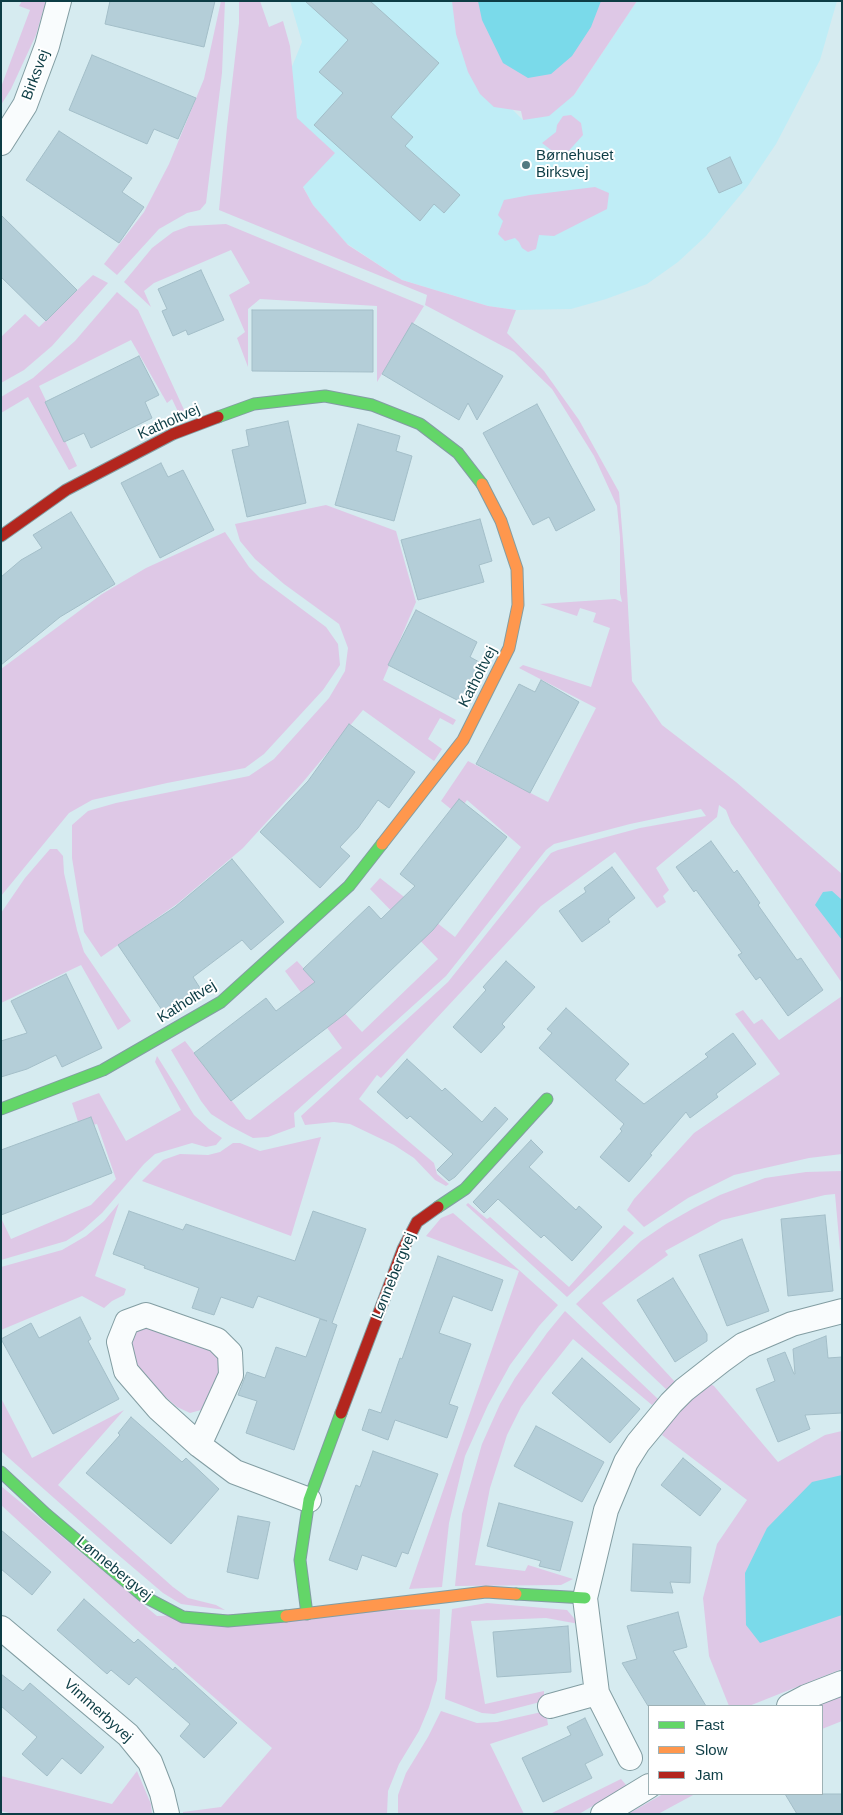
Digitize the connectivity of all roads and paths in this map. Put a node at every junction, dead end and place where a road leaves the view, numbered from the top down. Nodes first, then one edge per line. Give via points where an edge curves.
1 (59, 1) edge
2 (1, 143) edge
3 (1, 536) edge
4 (547, 1099) dead end
5 (1, 1109) edge
6 (842, 1311) edge
7 (200, 1445) junction
8 (1, 1472) edge
9 (309, 1500) junction
10 (584, 1598) junction
11 (306, 1614) junction
12 (1, 1628) edge
13 (842, 1683) edge
14 (597, 1693) junction
15 (791, 1705) edge
16 (550, 1706) dead end
17 (630, 1758) dead end
18 (648, 1787) edge
19 (167, 1814) edge
20 (603, 1814) edge

1 - 2 street, Birksvej via 48,46 25,105
3 - 5 street, Katholtvej via 66,490 173,434 254,404 325,396 372,405 420,424 458,453 480,482 501,522 517,569 518,605 509,648 463,740 349,886 221,1002 103,1070
4 - 9 street, Lønnebergvej via 466,1189 417,1222 395,1267
6 - 10 street via 792,1324 743,1345 697,1378 671,1403 638,1443 618,1482 604,1518
7 - 7 street via 231,1375 230,1353 217,1340 146,1315 127,1322 119,1342 126,1371 158,1408
7 - 9 street via 235,1472
8 - 11 street, Lønnebergvej via 143,1596 183,1617 228,1621
9 - 11 street, Lønnebergvej via 300,1560
10 - 11 street, Lønnebergvej via 486,1592
10 - 14 street
12 - 19 street, Vimmerbyvej via 128,1735 150,1762
13 - 15 street
14 - 16 street
14 - 17 street
18 - 20 street

